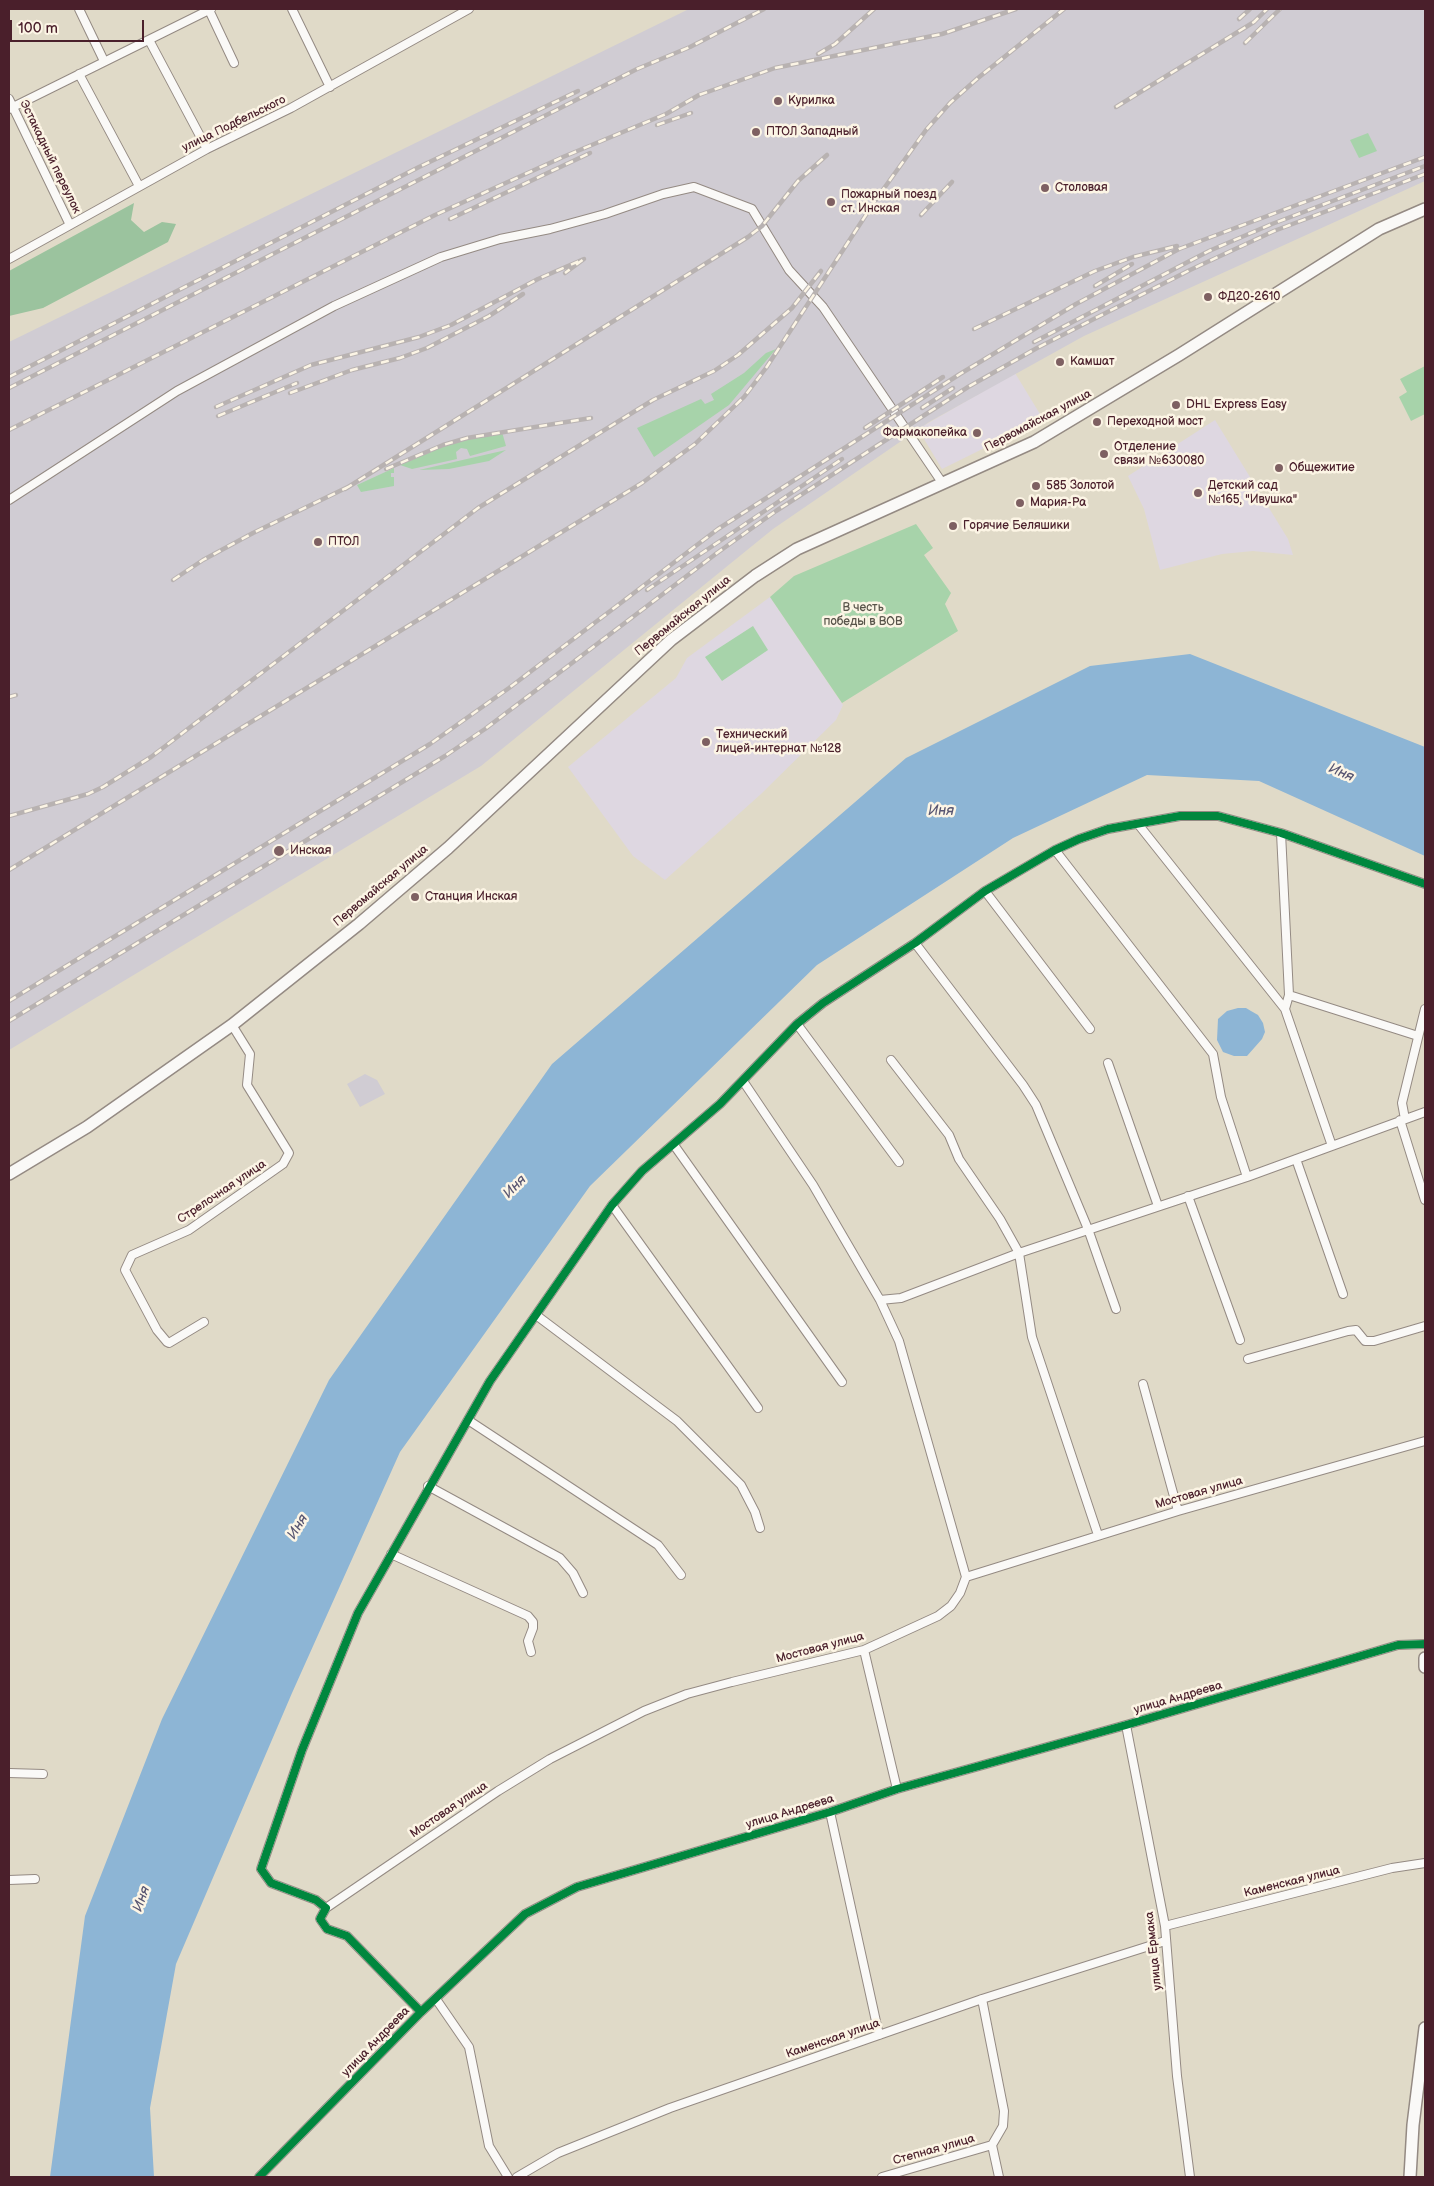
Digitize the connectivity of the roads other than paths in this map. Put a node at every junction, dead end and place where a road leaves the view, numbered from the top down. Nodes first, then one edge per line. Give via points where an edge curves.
1 (80, 9) edge
2 (210, 9) edge
3 (292, 9) edge
4 (469, 9) edge
5 (149, 40) junction
6 (104, 61) junction
7 (234, 63) dead end
8 (80, 74) junction
9 (330, 87) junction
10 (10, 105) edge
11 (207, 149) junction
12 (139, 186) junction
13 (1425, 209) edge
14 (70, 225) junction
15 (9, 259) edge
16 (944, 484) junction
17 (9, 500) edge
18 (1138, 824) junction
19 (1281, 833) junction
20 (1055, 850) junction
21 (1425, 884) edge
22 (985, 891) junction
23 (915, 943) junction
24 (1289, 995) junction
25 (1285, 1009) junction
26 (1425, 1009) edge
27 (232, 1024) junction
28 (797, 1024) junction
29 (1090, 1029) dead end
30 (1418, 1036) junction
31 (891, 1060) dead end
32 (1108, 1063) dead end
33 (743, 1081) junction
34 (1425, 1112) edge
35 (1402, 1120) junction
36 (674, 1145) junction
37 (1332, 1146) junction
38 (1296, 1159) junction
39 (899, 1162) dead end
40 (9, 1174) edge
41 (1247, 1177) junction
42 (1188, 1196) junction
43 (1425, 1200) edge
44 (612, 1205) junction
45 (1158, 1206) junction
46 (1088, 1229) junction
47 (1019, 1253) junction
48 (1343, 1294) dead end
49 (880, 1300) junction
50 (1116, 1308) dead end
51 (536, 1315) junction
52 (204, 1322) dead end
53 (1425, 1326) edge
54 (1240, 1340) dead end
55 (1248, 1359) dead end
56 (842, 1382) dead end
57 (1143, 1384) dead end
58 (758, 1408) dead end
59 (468, 1420) junction
60 (1425, 1441) edge
61 (428, 1486) junction
62 (1178, 1511) junction
63 (760, 1528) dead end
64 (1098, 1535) junction
65 (391, 1554) junction
66 (681, 1575) dead end
67 (966, 1577) junction
68 (583, 1593) dead end
69 (1425, 1644) edge
70 (864, 1650) junction
71 (531, 1652) dead end
72 (1425, 1658) edge
73 (1425, 1667) edge
74 (1126, 1725) junction
75 (9, 1773) edge
76 (43, 1774) dead end
77 (897, 1789) junction
78 (830, 1812) junction
79 (1425, 1863) edge
80 (35, 1879) dead end
81 (9, 1880) edge
82 (326, 1908) junction
83 (1165, 1926) junction
84 (1165, 1942) junction
85 (436, 1999) junction
86 (982, 1999) junction
87 (421, 2012) junction
88 (1425, 2028) edge
89 (879, 2035) junction
90 (992, 2145) junction
91 (259, 2177) edge
92 (508, 2177) edge
93 (517, 2177) edge
94 (882, 2177) edge
95 (999, 2177) edge
96 (1190, 2177) edge
97 (1410, 2177) edge

1 - 6 street
2 - 5 street
2 - 7 street
3 - 9 street
4 - 9 street, улица Подбельского
5 - 6 street
5 - 11 street
6 - 8 street
8 - 10 street
8 - 12 street
9 - 11 street, улица Подбельского
10 - 14 street, Эстакадный переулок
11 - 12 street, улица Подбельского
12 - 14 street, улица Подбельского
13 - 16 main road, Первомайская улица via 1379,229 1034,442
14 - 15 street, улица Подбельского
16 - 17 street via 823,307 789,270 752,209 694,187 550,229 500,238 441,257 334,306 178,392
16 - 27 main road, Первомайская улица via 797,550 740,587 671,640 448,848
18 - 19 street via 1180,816 1218,816
18 - 20 street via 1108,829
18 - 25 street
19 - 21 street
19 - 24 street
20 - 22 street
20 - 41 street via 1213,1054 1220,1097
22 - 23 street
22 - 29 street
23 - 28 street
23 - 46 street via 1036,1106
24 - 25 street
24 - 30 street
25 - 37 street
26 - 30 street
27 - 40 main road, Первомайская улица via 87,1127
27 - 52 street, Стрелочная улица via 250,1054 247,1085 289,1154 283,1164 189,1230 132,1255 125,1270 166,1342 170,1343
28 - 33 street
28 - 39 street
30 - 35 street via 1402,1103
31 - 47 street via 949,1135 960,1159
32 - 45 street
33 - 36 street
33 - 49 street via 813,1185
34 - 35 street
35 - 37 street
35 - 43 street
36 - 44 street via 642,1171
36 - 56 street
37 - 38 street
38 - 41 street
38 - 48 street
41 - 42 street
42 - 45 street
42 - 54 street
44 - 51 street
44 - 58 street
45 - 46 street
46 - 47 street
46 - 50 street
47 - 49 street via 901,1298
47 - 64 street via 1032,1337
49 - 67 street via 899,1341
51 - 59 street via 490,1381
51 - 63 street via 677,1421 741,1484
53 - 55 street via 1374,1341 1365,1341 1356,1330 1348,1331
57 - 62 street
59 - 61 street
59 - 66 street via 658,1545
60 - 62 street, Мостовая улица
61 - 65 street
61 - 68 street via 560,1558 573,1573
62 - 64 street, Мостовая улица
64 - 67 street, Мостовая улица
65 - 71 street via 528,1616 533,1622 528,1641
65 - 82 street via 358,1614 302,1750 261,1868 271,1883 316,1900
67 - 70 street, Мостовая улица via 951,1606 938,1616
69 - 74 street, улица Андреева via 1398,1645
70 - 77 street
70 - 82 street, Мостовая улица via 714,1687 644,1711 550,1759
72 - 73 main road
74 - 77 street, улица Андреева
74 - 83 street, улица Ермака
75 - 76 street
77 - 78 street, улица Андреева
78 - 85 street, улица Андреева via 577,1886 525,1914
78 - 89 street
79 - 83 street, Каменская улица via 1392,1868
80 - 81 street
82 - 87 street via 320,1919 327,1929 347,1936
83 - 84 street, улица Ермака
84 - 86 street, Каменская улица
84 - 96 street, улица Ермака
85 - 87 street, улица Андреева
85 - 92 street via 469,2048 488,2146
86 - 89 street, Каменская улица
86 - 90 street via 1004,2111 1003,2126
87 - 91 street, улица Андреева
88 - 97 main road
89 - 93 street, Каменская улица via 670,2108 558,2153
90 - 94 street, Степная улица
90 - 95 street

